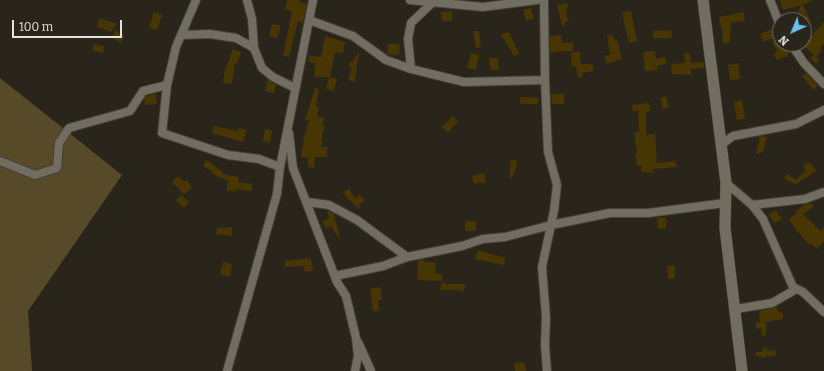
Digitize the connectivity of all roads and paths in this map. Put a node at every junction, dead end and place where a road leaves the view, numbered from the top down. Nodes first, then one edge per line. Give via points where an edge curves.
1 (196, 0) edge
2 (247, 0) edge
3 (313, 0) edge
4 (410, 0) edge
5 (536, 0) edge
6 (544, 0) edge
7 (703, 0) edge
8 (770, 0) edge
9 (433, 2) junction
10 (775, 12) edge
11 (309, 20) junction
12 (182, 35) junction
13 (254, 48) junction
14 (796, 52) edge
15 (411, 69) junction
16 (545, 80) junction
17 (824, 84) edge
18 (167, 85) junction
19 (296, 88) junction
20 (824, 110) edge
21 (288, 125) junction
22 (721, 145) junction
23 (0, 161) edge
24 (280, 167) junction
25 (726, 183) junction
26 (824, 192) edge
27 (307, 202) junction
28 (725, 203) junction
29 (752, 205) junction
30 (551, 225) junction
31 (407, 257) junction
32 (334, 276) junction
33 (793, 288) junction
34 (736, 309) junction
35 (824, 312) edge
36 (356, 338) junction
37 (227, 371) edge
38 (355, 371) edge
39 (371, 371) edge
40 (547, 371) edge
41 (742, 371) edge

1 - 12 street
2 - 13 street via 252,19
3 - 11 street
4 - 9 street
5 - 9 street via 483,7
6 - 16 street
7 - 22 main road
8 - 10 street
9 - 15 street via 412,23 408,39
11 - 15 street via 353,36 386,60
11 - 19 street
12 - 13 street via 210,34 236,38
12 - 18 street via 176,47
13 - 19 street via 262,68 273,77
14 - 17 street
15 - 16 street via 464,82
16 - 30 street via 548,152 557,185
18 - 23 street via 143,91 130,112 69,128 59,143 57,168 35,175
18 - 24 street via 162,133 228,155 259,159
19 - 21 street
20 - 22 street via 796,124 732,136
21 - 24 street
21 - 27 street via 293,168
22 - 25 main road
24 - 37 street via 277,194
25 - 28 main road
25 - 29 street
26 - 29 street via 805,199
27 - 31 street via 329,205 357,220
27 - 32 street
28 - 30 street via 648,213 610,213
28 - 34 main road via 725,228
29 - 33 street via 763,218
30 - 31 street
30 - 40 street via 542,267
31 - 32 street via 383,266
32 - 36 street via 346,296
33 - 34 street via 793,291 772,303
33 - 35 street via 803,292
34 - 41 main road
36 - 38 street via 358,356
36 - 39 street

